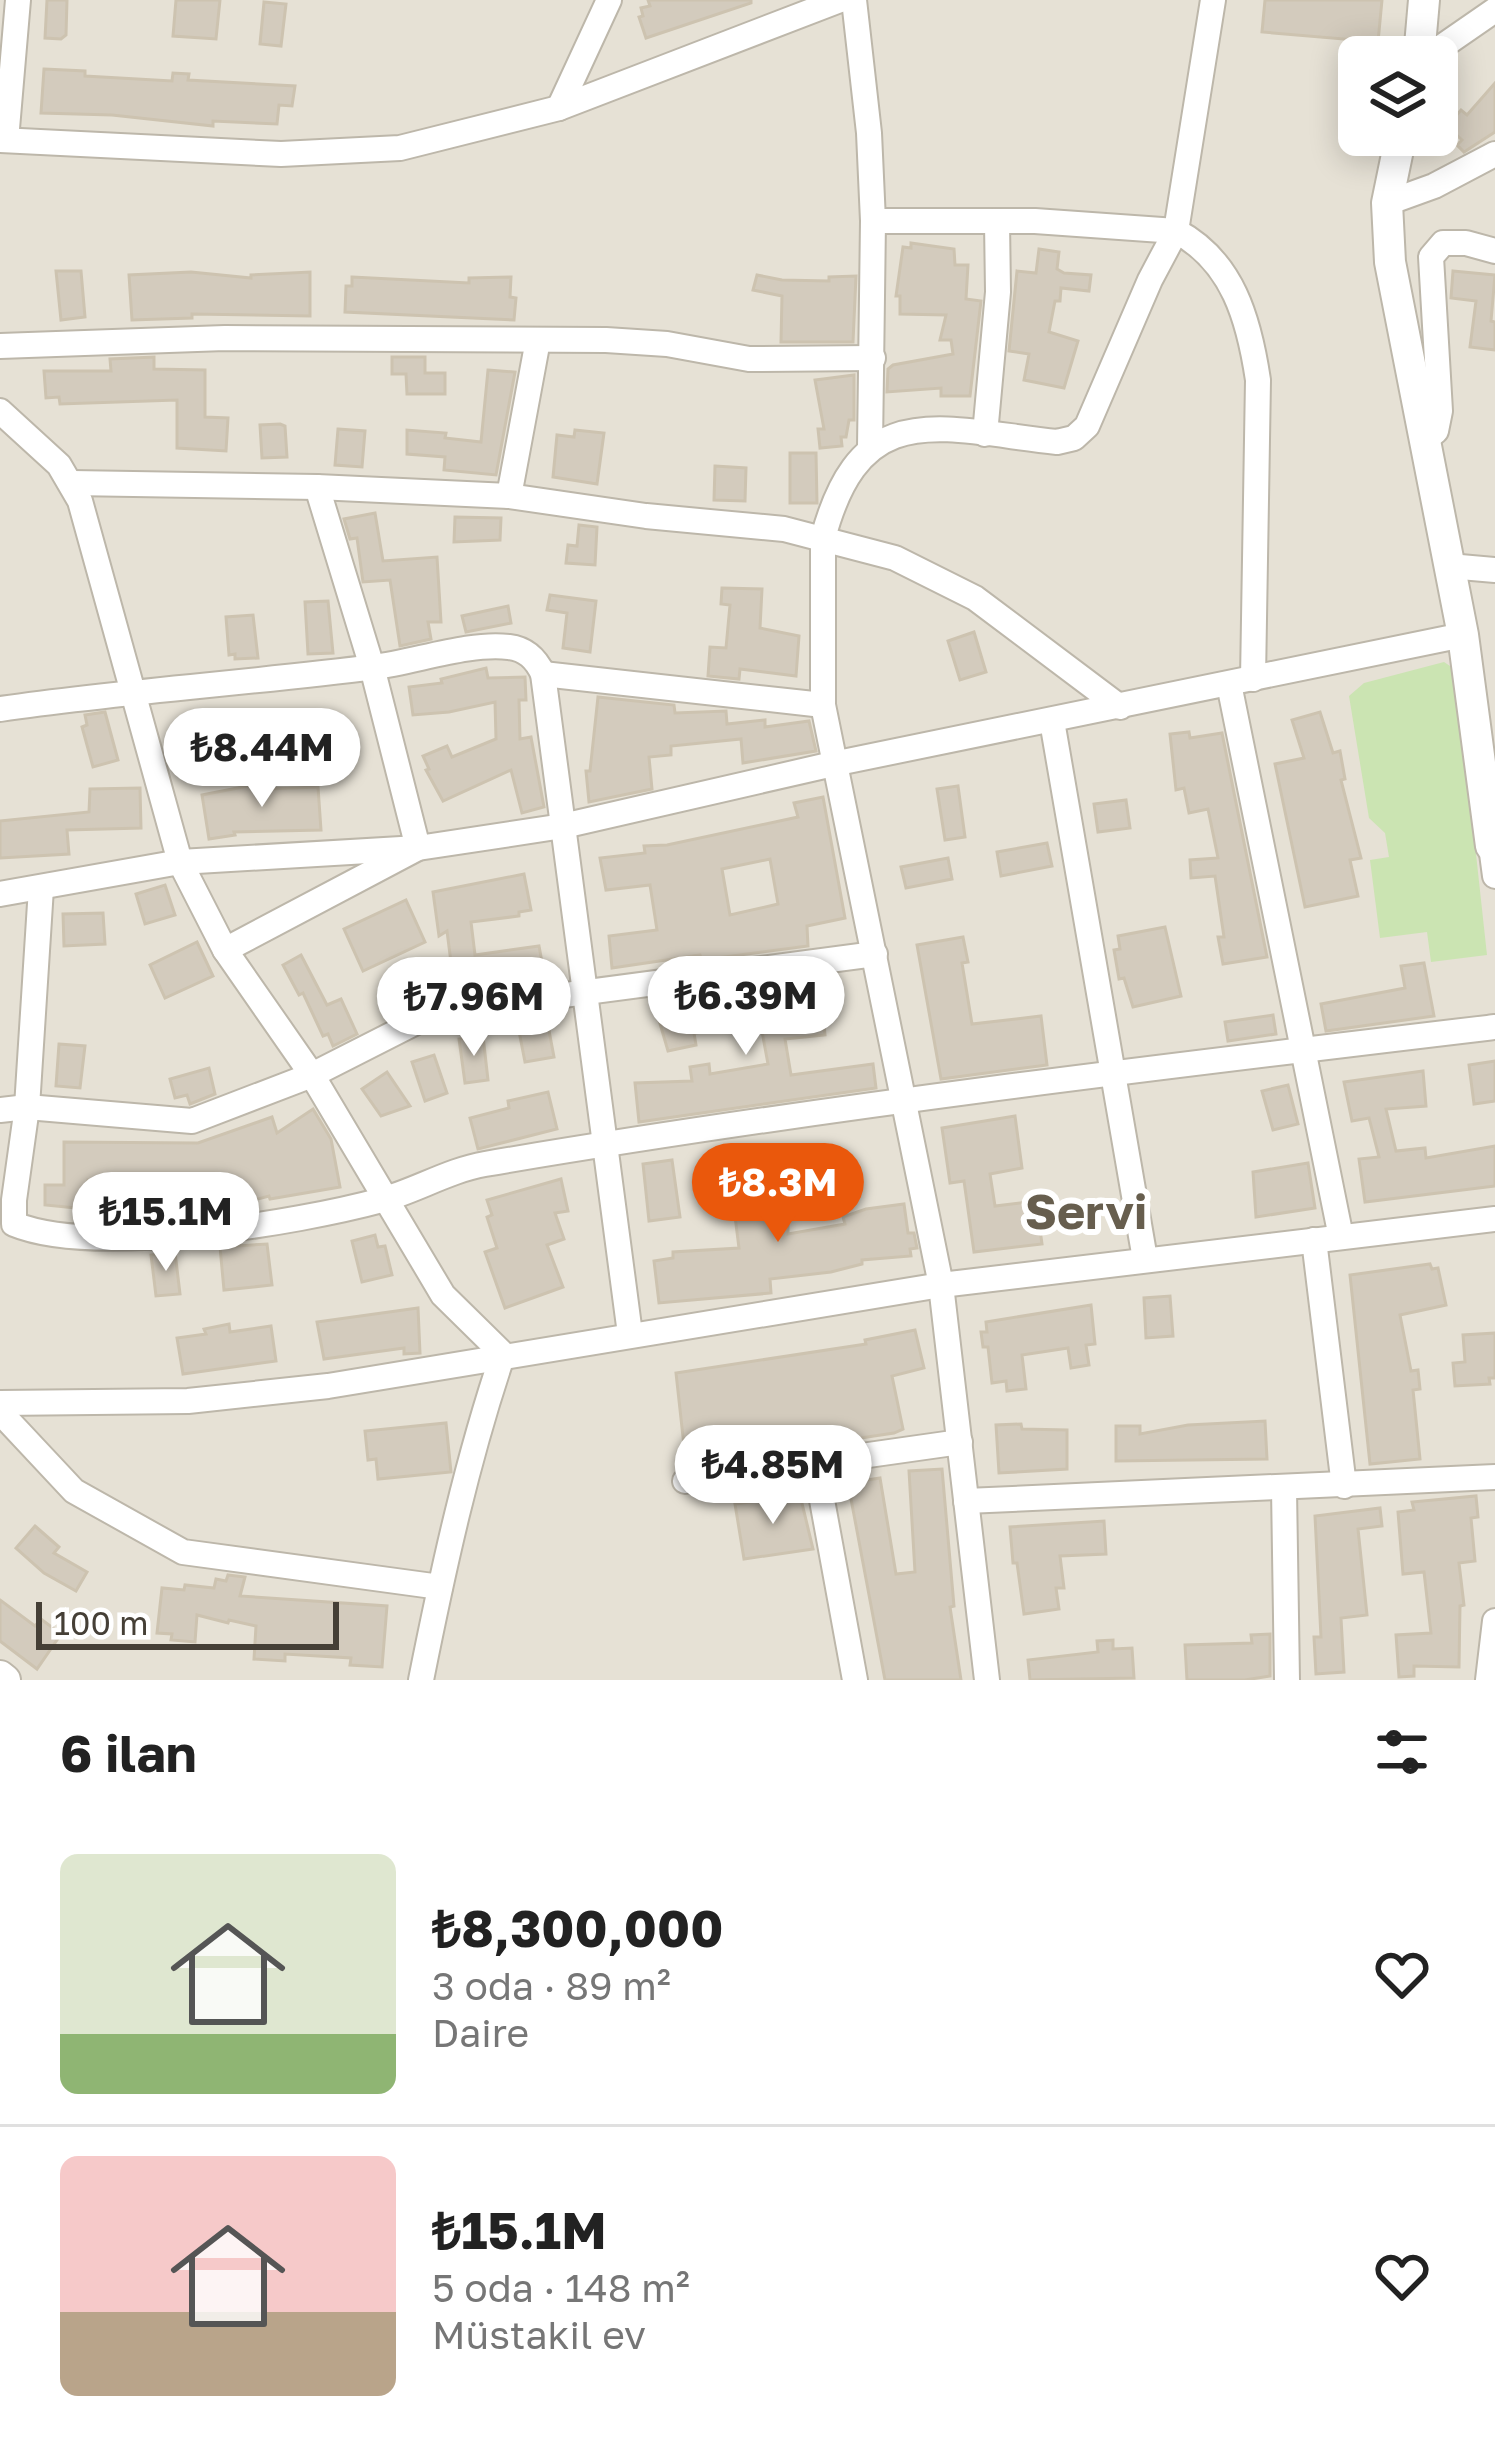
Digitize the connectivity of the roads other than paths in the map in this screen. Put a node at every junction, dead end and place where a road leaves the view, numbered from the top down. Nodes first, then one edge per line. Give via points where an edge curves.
1 (17, 0) edge
2 (609, 0) edge
3 (840, 0) edge
4 (854, 0) edge
5 (1213, 0) edge
6 (1424, 0) edge
7 (1495, 10) edge
8 (1423, 36) edge
9 (1455, 36) edge
10 (559, 108) junction
11 (3, 140) edge
12 (1495, 154) edge
13 (1397, 156) edge
14 (1388, 203) junction
15 (873, 221) junction
16 (997, 222) junction
17 (1176, 231) junction
18 (1495, 251) edge
19 (538, 340) junction
20 (0, 346) edge
21 (873, 358) junction
22 (5, 425) edge
23 (985, 434) junction
24 (1427, 438) junction
25 (871, 447) junction
26 (72, 483) junction
27 (317, 487) junction
28 (509, 496) junction
29 (823, 538) junction
30 (1449, 566) junction
31 (1495, 570) edge
32 (1462, 635) junction
33 (372, 668) junction
34 (543, 674) junction
35 (1241, 682) junction
36 (131, 690) junction
37 (823, 705) junction
38 (1120, 707) junction
39 (0, 709) edge
40 (1052, 722) junction
41 (833, 764) junction
42 (563, 826) junction
43 (418, 848) junction
44 (1494, 856) edge
45 (180, 862) junction
46 (41, 888) junction
47 (0, 894) edge
48 (225, 950) junction
49 (875, 954) junction
50 (585, 995) junction
51 (1495, 1027) edge
52 (1305, 1049) junction
53 (312, 1075) junction
54 (1114, 1076) junction
55 (906, 1102) junction
56 (27, 1107) junction
57 (0, 1110) edge
58 (605, 1146) junction
59 (388, 1198) junction
60 (1495, 1219) edge
61 (1341, 1237) junction
62 (1313, 1240) junction
63 (1145, 1259) junction
64 (941, 1285) junction
65 (630, 1334) junction
66 (503, 1354) junction
67 (0, 1407) edge
68 (960, 1442) junction
69 (815, 1462) junction
70 (1495, 1477) edge
71 (685, 1480) dead end
72 (1344, 1486) junction
73 (1284, 1489) junction
74 (966, 1501) junction
75 (440, 1587) junction
76 (1495, 1621) edge
77 (421, 1680) edge
78 (855, 1680) edge
79 (987, 1680) edge
80 (1287, 1680) edge
81 (1488, 1680) edge

1 - 11 street
2 - 10 street
3 - 10 street
4 - 15 street
5 - 17 street
6 - 8 street
7 - 9 street
10 - 11 street via 400,148 322,154
12 - 14 street
13 - 14 street
14 - 24 street via 1390,262
15 - 16 street
15 - 21 street
16 - 17 street
16 - 23 street
17 - 23 street via 1081,434 1057,442
17 - 35 street via 1221,269 1251,331 1258,380
18 - 24 street via 1443,243 1431,257 1440,411
19 - 20 street
19 - 21 street via 637,341 771,360
19 - 28 street
21 - 25 street
22 - 26 street
23 - 25 street via 901,433
24 - 30 street
25 - 29 street via 844,478
26 - 27 street
26 - 36 street
27 - 28 street
27 - 33 street
28 - 29 street
29 - 37 street
29 - 38 street via 895,558 975,598
30 - 31 street
30 - 32 street
32 - 35 street
32 - 44 street
33 - 34 street via 505,646 531,655
33 - 36 street
33 - 43 street
34 - 37 street
34 - 42 street
35 - 38 street
35 - 52 street
36 - 39 street
36 - 45 street
37 - 41 street
38 - 40 street
40 - 41 street
40 - 54 street
41 - 42 street
41 - 49 street
42 - 43 street
42 - 50 street
43 - 45 street
43 - 48 street
45 - 46 street
45 - 48 street
46 - 47 street
46 - 56 street
48 - 53 street
49 - 50 street
49 - 55 street
50 - 53 street via 436,1012
50 - 58 street
51 - 52 street
52 - 54 street
52 - 61 street
53 - 56 street via 192,1120
53 - 59 street
54 - 55 street
54 - 63 street
55 - 58 street
55 - 64 street
56 - 57 street
56 - 59 street via 14,1224 36,1233 139,1237 297,1221
58 - 59 street via 478,1165
58 - 65 street
59 - 66 street via 442,1295
60 - 61 street
61 - 62 street
62 - 63 street
62 - 72 street
63 - 64 street
64 - 65 street
64 - 68 street
65 - 66 street
66 - 67 street via 188,1401
66 - 75 street
67 - 75 street via 74,1491 183,1552
68 - 69 street
68 - 74 street
69 - 71 street
69 - 78 street
70 - 72 street
72 - 73 street
73 - 74 street
73 - 80 street
74 - 79 street
75 - 77 street
76 - 81 street

